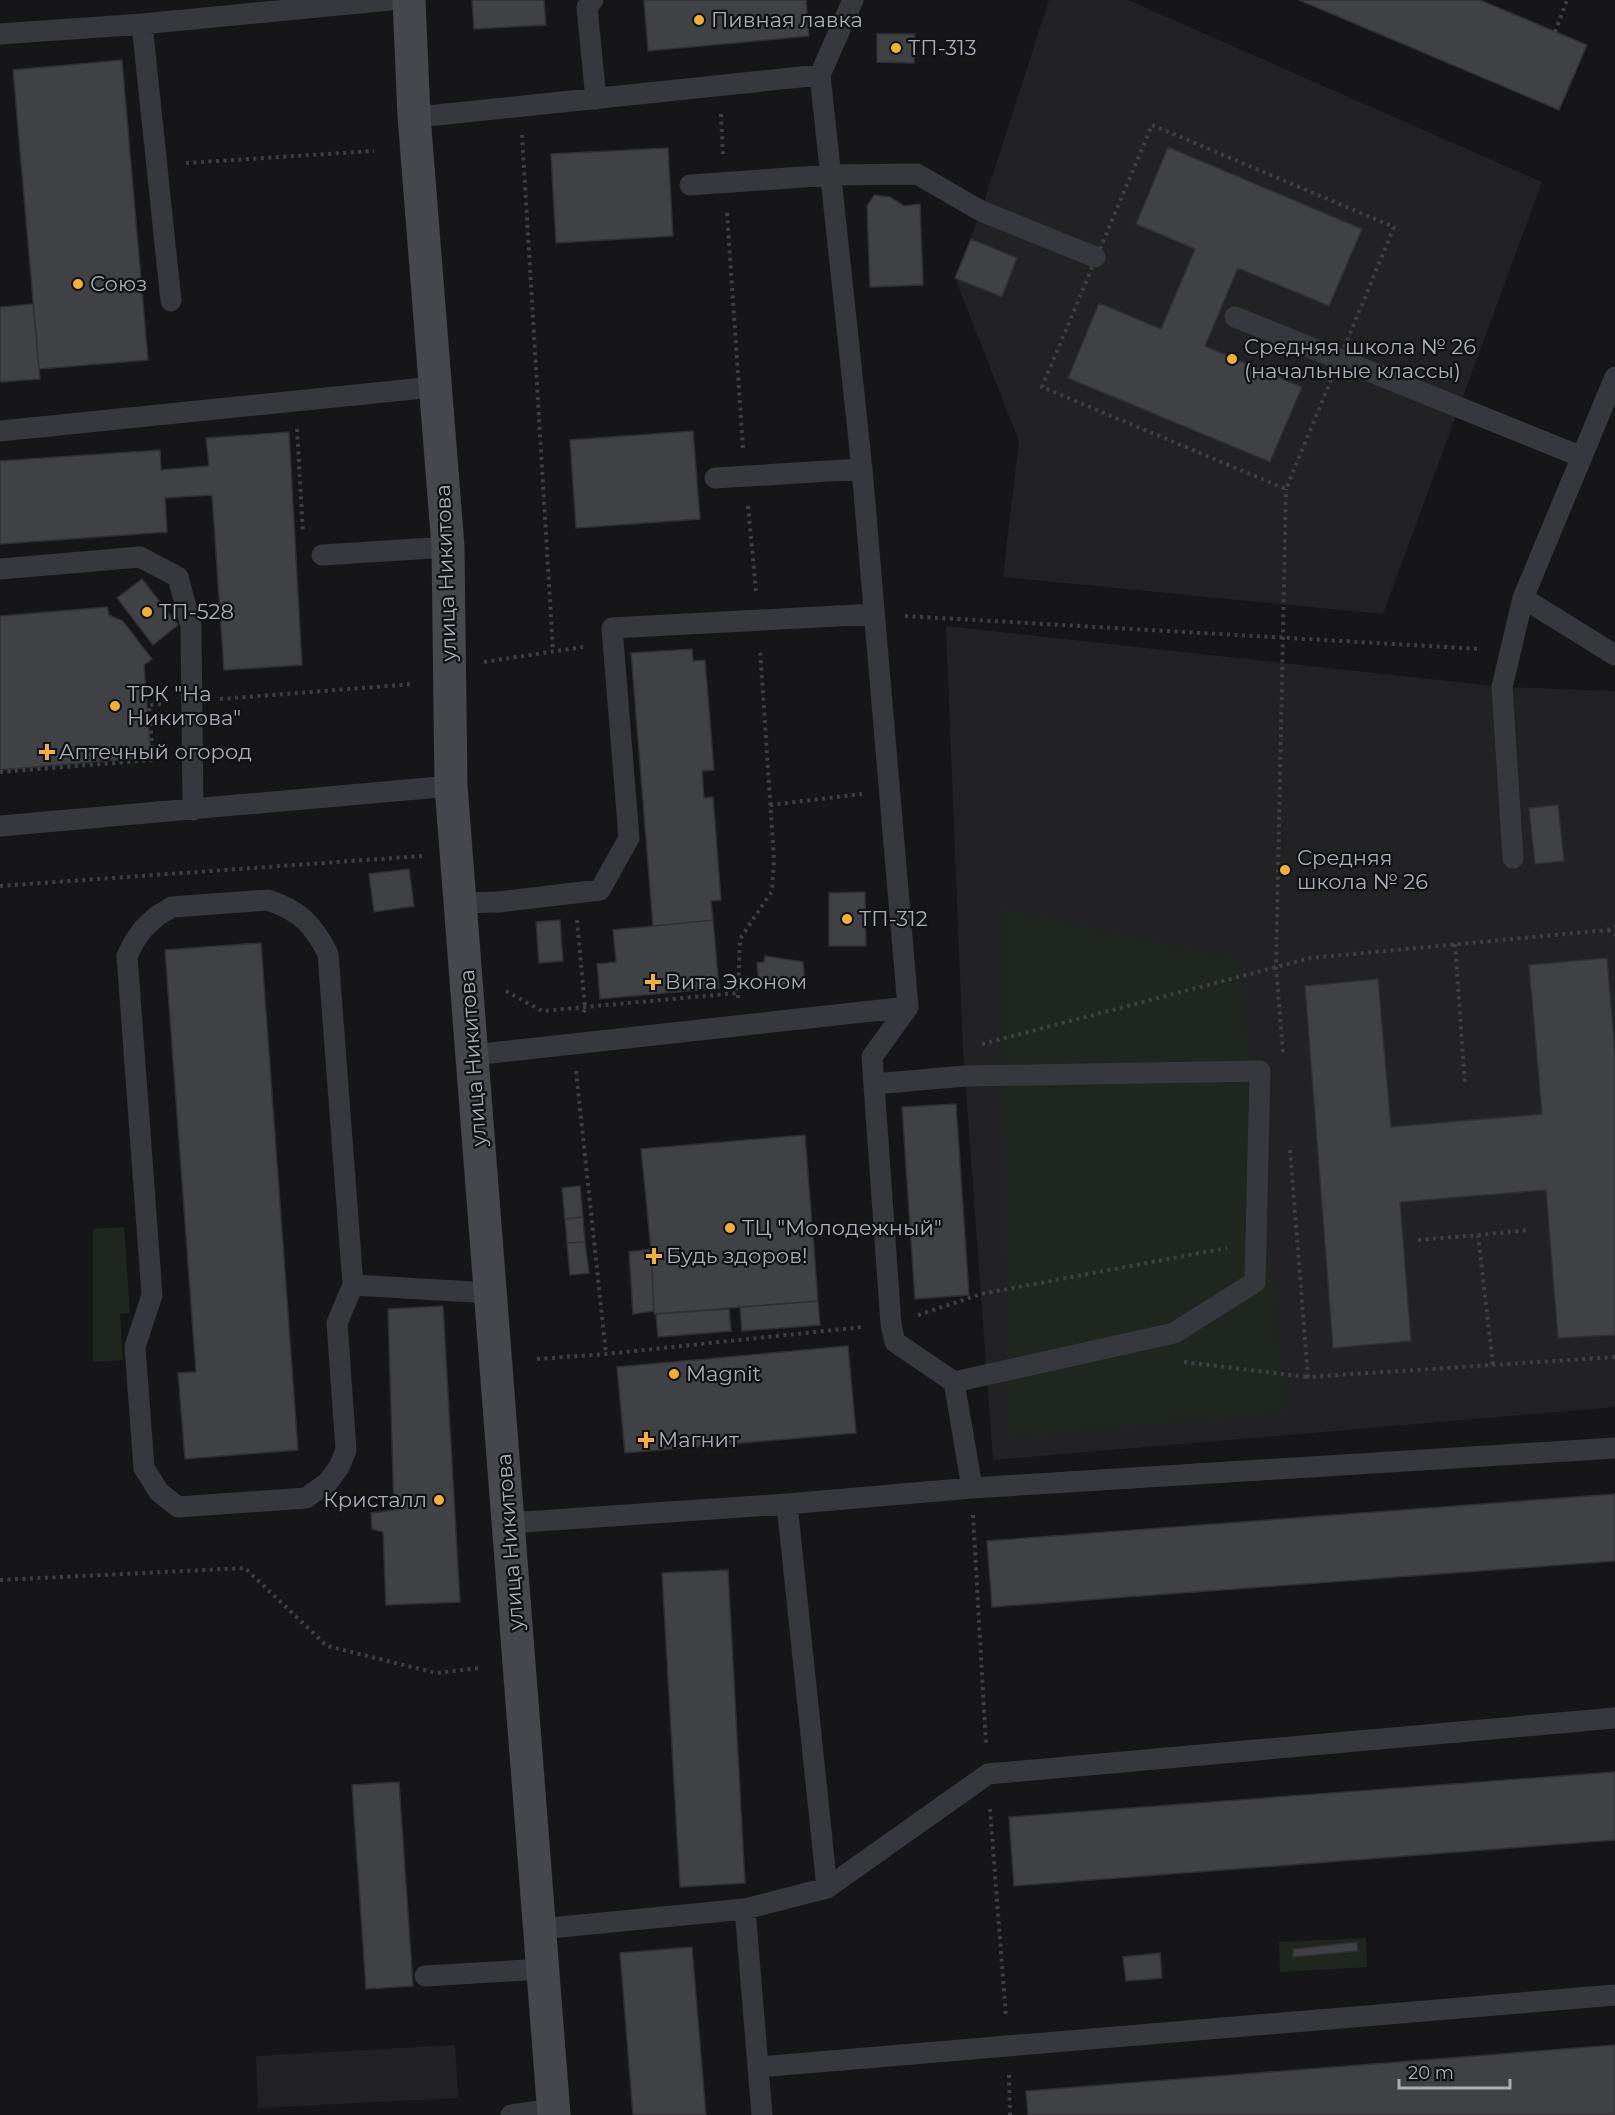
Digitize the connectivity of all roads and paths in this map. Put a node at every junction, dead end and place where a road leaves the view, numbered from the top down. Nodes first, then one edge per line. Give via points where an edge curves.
1 (390, 0) edge
2 (409, 0) edge
3 (853, 0) edge
4 (1567, 0) edge
5 (589, 2) edge
6 (142, 24) junction
7 (1556, 32) dead end
8 (0, 34) edge
9 (820, 75) junction
10 (719, 86) junction
11 (596, 99) junction
12 (414, 116) junction
13 (524, 135) dead end
14 (374, 151) dead end
15 (157, 166) junction
16 (831, 175) junction
17 (725, 183) junction
18 (690, 185) dead end
19 (1095, 257) dead end
20 (171, 301) dead end
21 (1235, 317) dead end
22 (1615, 378) edge
23 (434, 387) junction
24 (1611, 400) edge
25 (297, 423) dead end
26 (0, 431) edge
27 (1582, 457) junction
28 (862, 469) junction
29 (745, 476) junction
30 (715, 478) dead end
31 (1286, 489) dead end
32 (448, 548) junction
33 (322, 555) joint
34 (0, 569) edge
35 (1523, 598) junction
36 (874, 614) junction
37 (759, 620) junction
38 (1283, 638) junction
39 (614, 642) junction
40 (554, 651) junction
41 (1510, 651) junction
42 (1615, 655) edge
43 (480, 663) dead end
44 (451, 786) junction
45 (889, 791) junction
46 (770, 805) junction
47 (193, 810) junction
48 (0, 826) edge
49 (425, 856) dead end
50 (1513, 858) dead end
51 (0, 886) edge
52 (461, 903) junction
53 (576, 915) dead end
54 (1615, 926) edge
55 (1607, 930) junction
56 (1615, 935) edge
57 (1455, 944) junction
58 (1276, 967) junction
59 (506, 991) dead end
60 (737, 993) junction
61 (908, 1007) junction
62 (585, 1008) junction
63 (740, 1025) junction
64 (573, 1044) junction
65 (974, 1046) dead end
66 (473, 1055) junction
67 (1284, 1061) dead end
68 (873, 1084) junction
69 (1465, 1084) dead end
70 (1290, 1143) dead end
71 (1528, 1230) dead end
72 (1478, 1235) junction
73 (1418, 1240) dead end
74 (352, 1285) junction
75 (491, 1293) junction
76 (606, 1354) dead end
77 (1615, 1357) edge
78 (1180, 1361) dead end
79 (1492, 1365) junction
80 (1308, 1377) junction
81 (954, 1382) junction
82 (1615, 1448) edge
83 (972, 1488) junction
84 (787, 1504) junction
85 (509, 1523) junction
86 (0, 1580) edge
87 (480, 1668) dead end
88 (1615, 1718) edge
89 (827, 1888) junction
90 (746, 1909) junction
91 (540, 1929) junction
92 (542, 1969) junction
93 (425, 1976) dead end
94 (1615, 1995) edge
95 (758, 2067) junction
96 (554, 2112) edge
97 (511, 2115) edge
98 (762, 2115) edge

1 - 6 lane
2 - 12 street, улица Никитова
3 - 9 lane
4 - 7 path
5 - 11 lane
6 - 8 lane
6 - 15 lane
9 - 10 lane
9 - 16 lane
10 - 11 lane
10 - 17 path
11 - 12 lane
12 - 23 street, улица Никитова
13 - 40 path
14 - 15 path
15 - 20 lane
16 - 17 lane
16 - 19 lane via 917,174 981,211
16 - 28 lane
17 - 18 lane
17 - 29 path
21 - 27 lane
22 - 24 lane
23 - 26 lane
23 - 32 street, улица Никитова
24 - 27 lane
25 - 33 path via 304,557
27 - 35 lane
28 - 29 lane
28 - 36 lane
29 - 30 lane
29 - 37 path
31 - 38 path
32 - 33 lane
32 - 44 street, улица Никитова
34 - 47 lane via 140,557 178,578 191,626
35 - 41 lane
35 - 42 lane
36 - 37 lane
36 - 38 path
36 - 45 lane
37 - 39 lane via 612,628
37 - 46 path
38 - 41 path
38 - 58 path
39 - 40 path
39 - 52 lane via 628,838 600,890
40 - 43 path
41 - 50 lane via 1502,687
44 - 47 lane
44 - 52 street, улица Никитова
45 - 46 path
45 - 61 lane
46 - 60 path via 772,891 740,939
47 - 48 lane
49 - 51 path
52 - 66 street, улица Никитова
53 - 62 path
54 - 55 path
55 - 56 path
55 - 57 path
57 - 58 path via 1311,958
57 - 69 path
58 - 65 path
58 - 67 path
59 - 62 path via 542,1011
60 - 62 path
60 - 63 path
61 - 63 lane
61 - 68 lane via 872,1056
62 - 64 path
63 - 64 lane
64 - 66 lane
64 - 76 path
66 - 75 street, улица Никитова
68 - 81 lane via 895,1342
68 - 81 lane via 965,1076 1260,1071 1255,1282 1174,1333
70 - 80 path
71 - 72 path
72 - 73 path
72 - 79 path
74 - 74 lane via 328,954 304,918 268,900 172,907 143,929 127,956 152,1295 135,1347 144,1468 168,1501 178,1508 306,1498 328,1482 346,1450 337,1323
74 - 75 lane
75 - 85 street, улица Никитова
77 - 79 path
78 - 80 path
79 - 80 path
81 - 83 lane
82 - 83 lane
83 - 84 lane
84 - 85 lane
84 - 89 lane
85 - 91 street, улица Никитова
86 - 87 path via 245,1568 327,1646 436,1673
88 - 89 lane via 988,1774
89 - 90 lane
90 - 91 lane
90 - 95 lane
91 - 92 street, улица Никитова
92 - 93 lane
92 - 96 street, улица Никитова
94 - 95 lane
95 - 98 lane
96 - 97 lane

